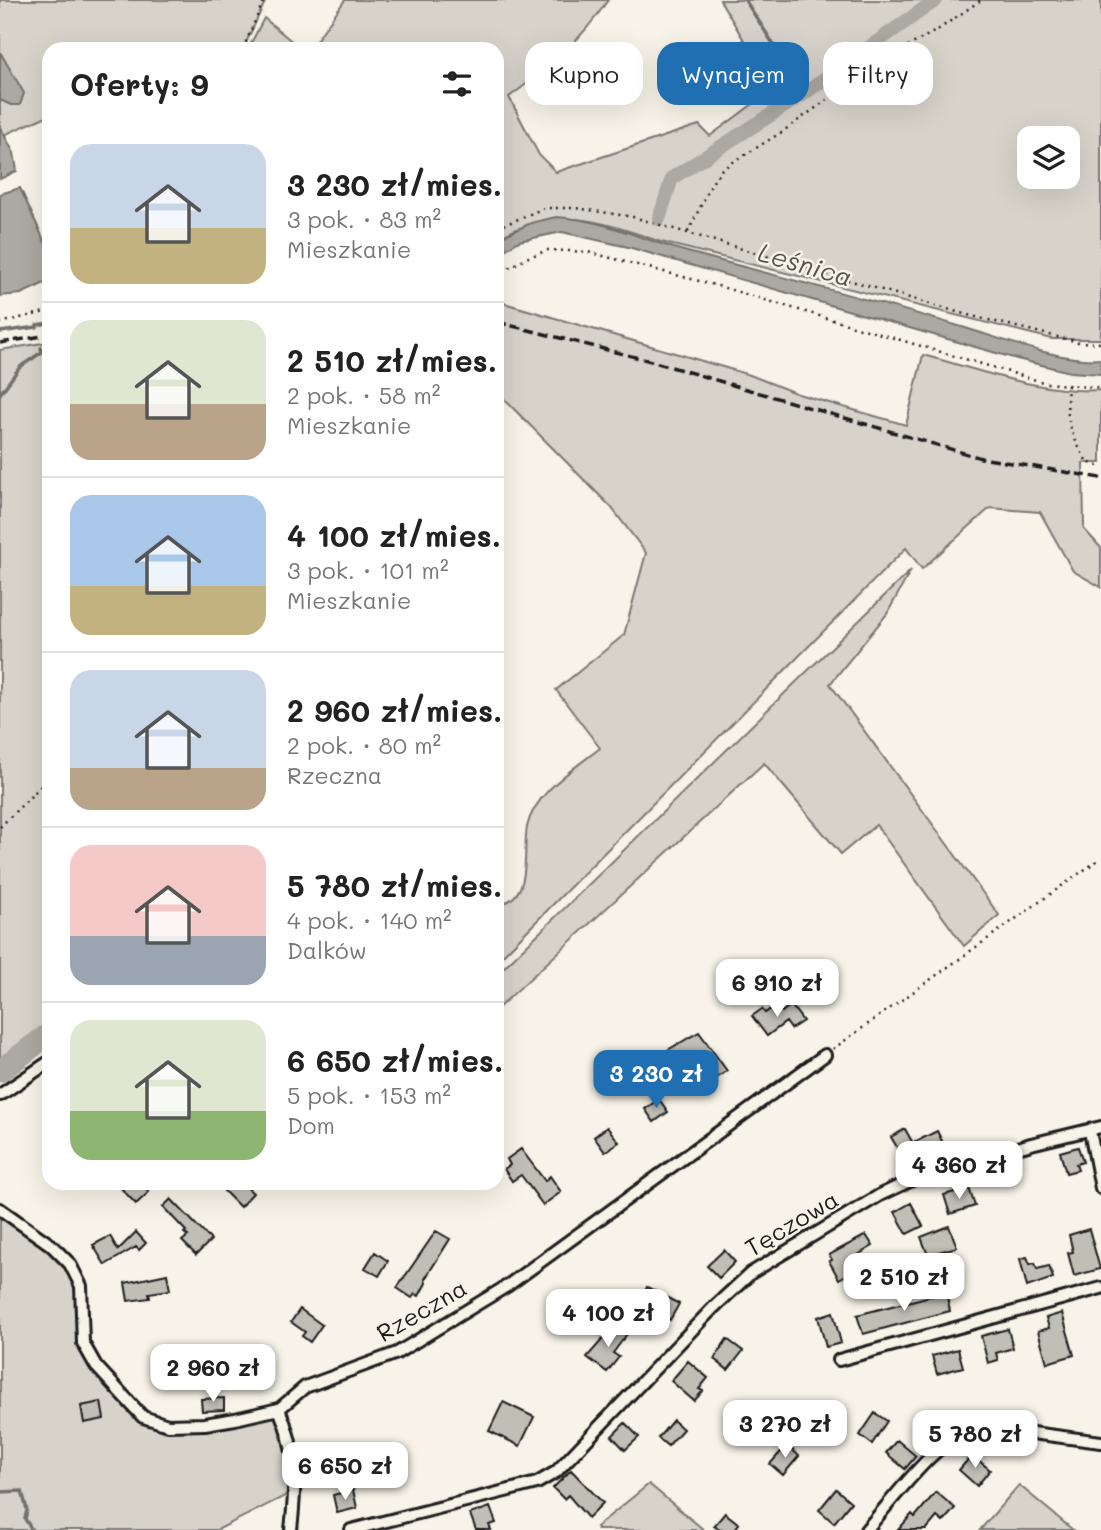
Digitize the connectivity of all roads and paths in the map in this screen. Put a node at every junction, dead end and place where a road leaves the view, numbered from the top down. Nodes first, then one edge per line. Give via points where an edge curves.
1 (264, 0) edge
2 (981, 0) edge
3 (246, 42) edge
4 (504, 225) edge
5 (688, 233) junction
6 (504, 271) edge
7 (42, 314) edge
8 (0, 323) edge
9 (1101, 343) edge
10 (1068, 385) junction
11 (1101, 388) edge
12 (1101, 467) edge
13 (42, 785) edge
14 (0, 827) edge
15 (1101, 858) edge
16 (825, 1055) joint
17 (42, 1067) edge
18 (0, 1095) edge
19 (1095, 1129) edge
20 (1101, 1188) edge
21 (0, 1209) edge
22 (1101, 1288) edge
23 (839, 1360) dead end
24 (279, 1409) junction
25 (1101, 1442) edge
26 (291, 1530) edge
27 (351, 1530) edge
28 (866, 1530) edge

1 - 3 path
2 - 5 path via 722,169
4 - 5 path via 544,208 576,208 633,217
5 - 9 path via 964,314 1079,342
6 - 10 path via 548,250 588,252 1046,383
7 - 8 path
10 - 11 path
10 - 12 path via 1070,430 1087,462
13 - 14 path
15 - 16 path
16 - 24 street, Rzeczna via 507,1286 397,1353 305,1387
17 - 18 street
19 - 20 street
19 - 27 street, Tęczowa via 951,1167 891,1190 751,1273 556,1472 537,1483
21 - 24 street, Rzeczna via 70,1264 81,1286 83,1343 96,1366 143,1417 168,1425 205,1424
22 - 23 street
24 - 26 street via 296,1475
25 - 28 street via 965,1428 932,1455

